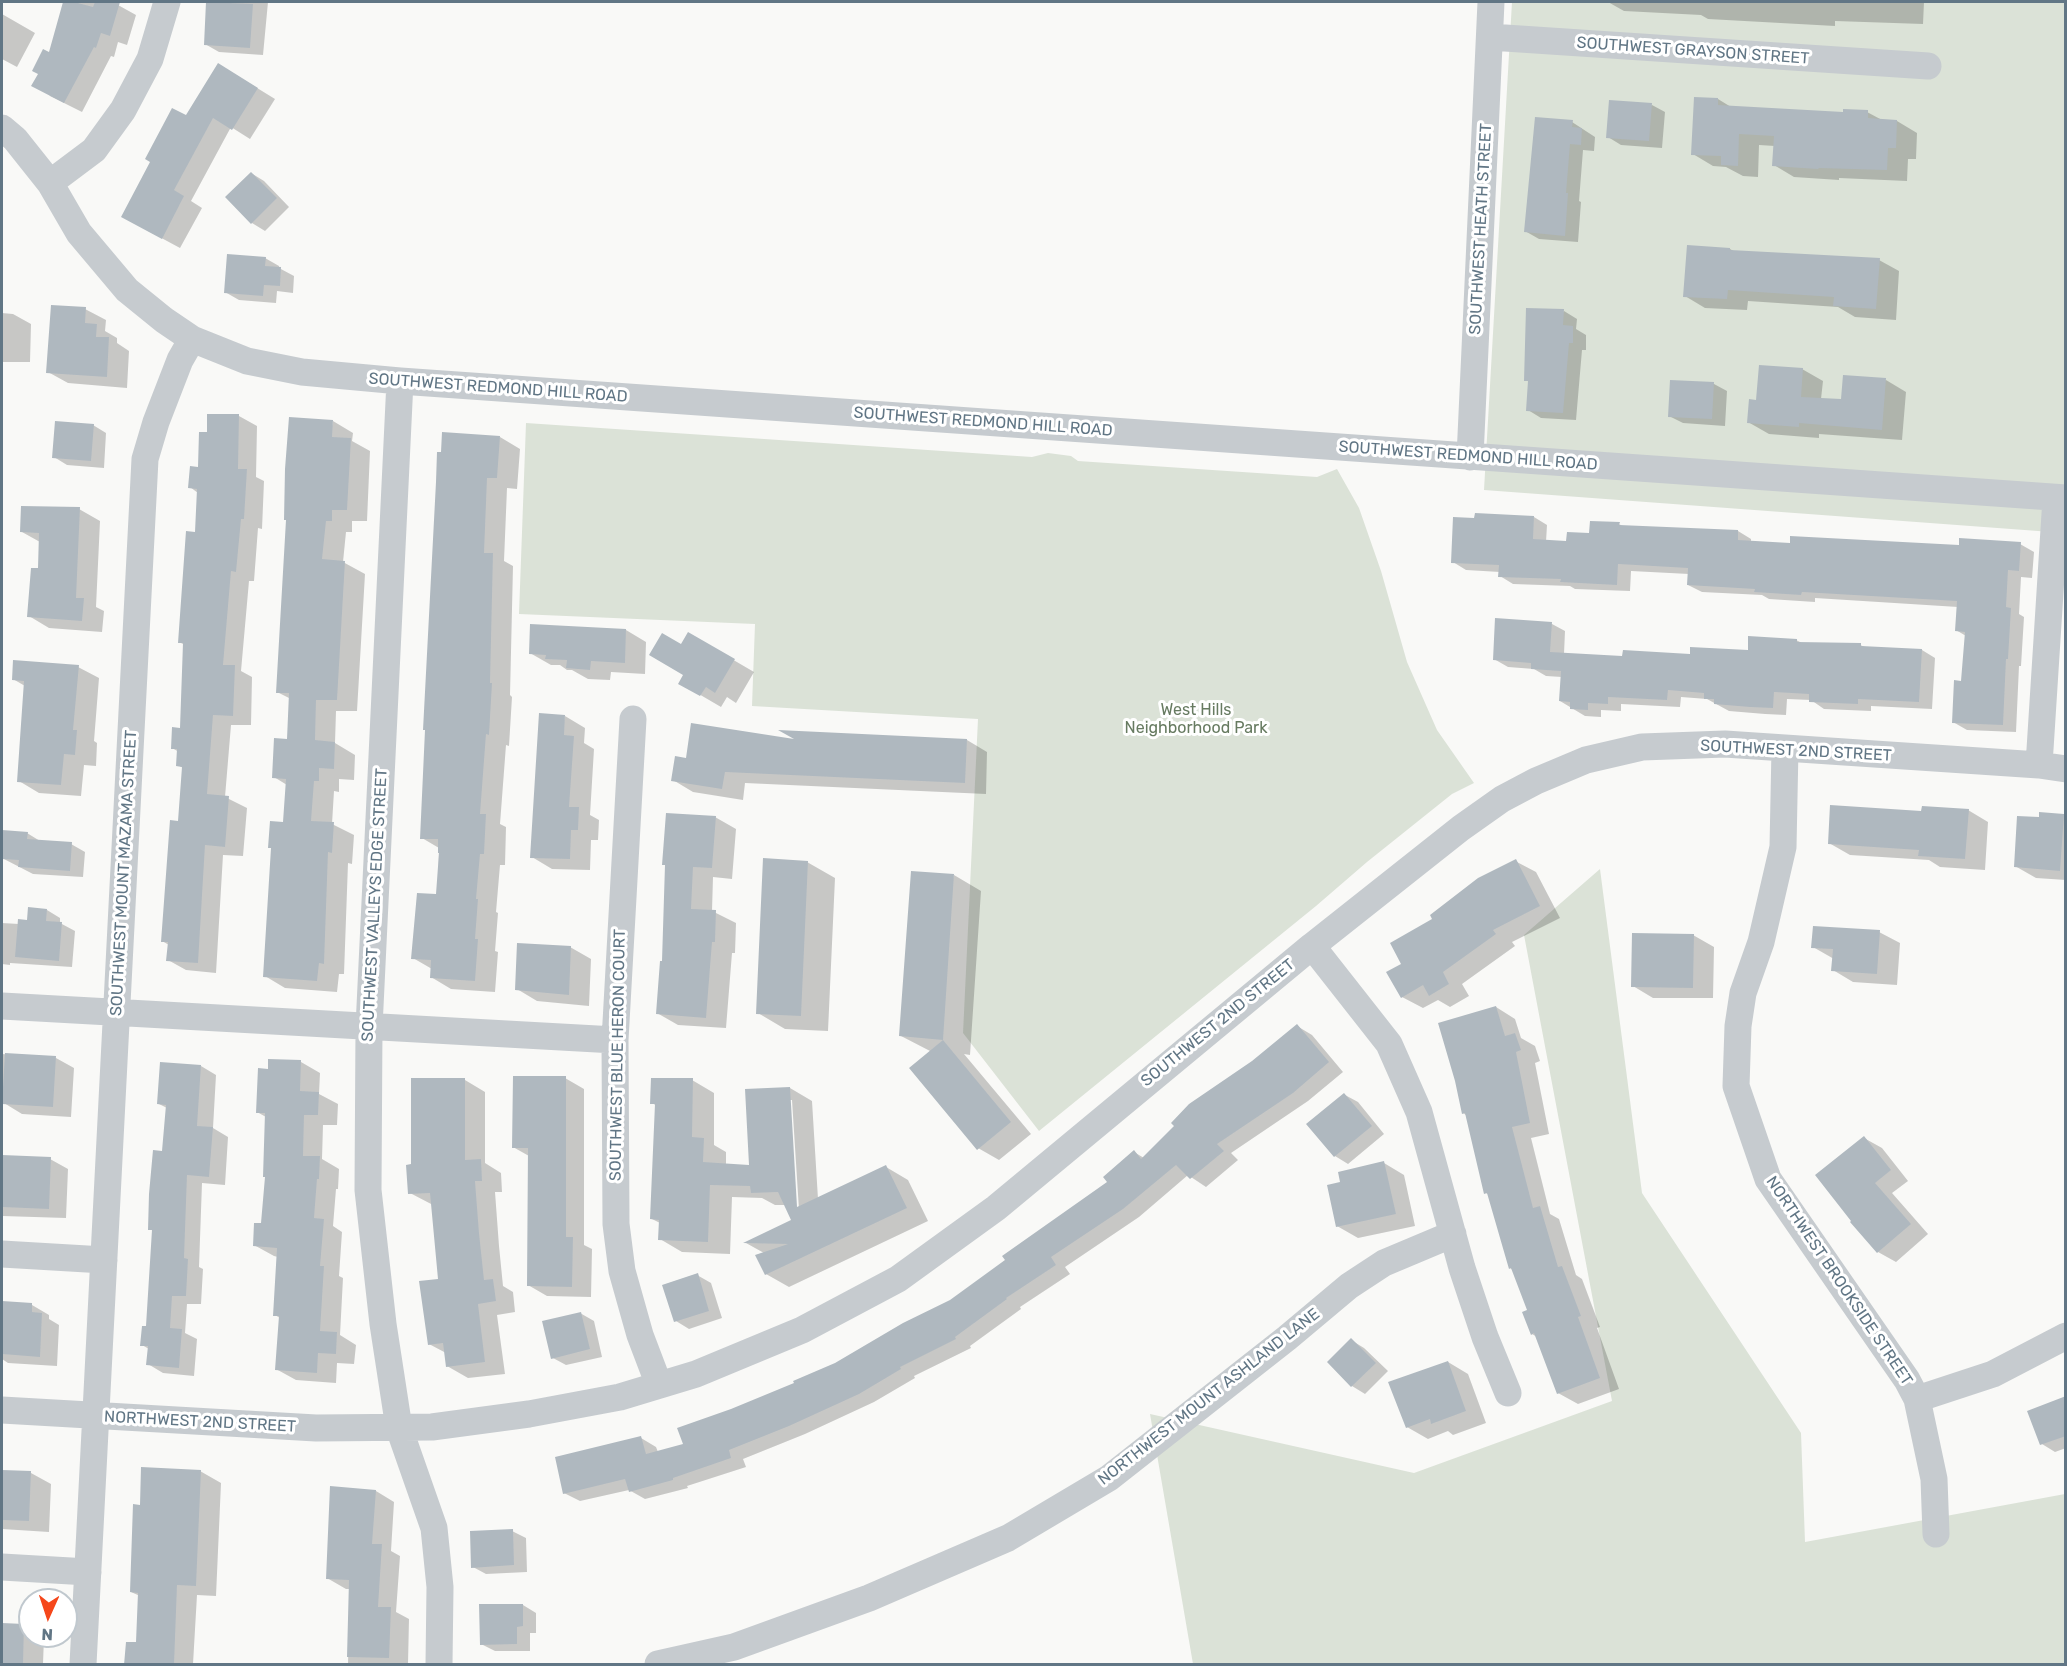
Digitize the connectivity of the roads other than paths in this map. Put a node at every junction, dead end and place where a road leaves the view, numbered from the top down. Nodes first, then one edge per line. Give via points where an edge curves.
1 (167, 2) edge
2 (1491, 2) edge
3 (1490, 37) junction
4 (1928, 66) dead end
5 (2, 128) edge
6 (50, 183) junction
7 (192, 339) junction
8 (400, 381) junction
9 (1470, 457) junction
10 (2061, 498) edge
11 (633, 719) dead end
12 (1785, 748) junction
13 (2052, 767) edge
14 (1312, 946) junction
15 (2, 1006) edge
16 (117, 1012) junction
17 (369, 1026) junction
18 (615, 1040) junction
19 (1453, 1234) junction
20 (2, 1254) edge
21 (104, 1260) junction
22 (2066, 1336) edge
23 (659, 1385) junction
24 (1508, 1393) dead end
25 (1917, 1399) junction
26 (2, 1410) edge
27 (96, 1416) junction
28 (399, 1428) junction
29 (1936, 1534) dead end
30 (2, 1567) edge
31 (88, 1572) junction
32 (83, 1665) edge
33 (439, 1665) edge
34 (658, 1665) edge

1 - 6 street via 150,59 123,110 94,150
2 - 3 street, SOUTHWEST HEATH STREET
3 - 4 street, SOUTHWEST GRAYSON STREET
3 - 9 street, SOUTHWEST HEATH STREET
5 - 6 street, SOUTHWEST REDMOND HILL ROAD
6 - 7 street, SOUTHWEST REDMOND HILL ROAD via 79,233 127,290
7 - 8 street, SOUTHWEST REDMOND HILL ROAD via 247,361 302,372
7 - 16 street, SOUTHWEST MOUNT MAZAMA STREET via 180,360 145,459
8 - 9 street, SOUTHWEST REDMOND HILL ROAD
8 - 17 street, SOUTHWEST VALLEYS EDGE STREET
9 - 10 street, SOUTHWEST REDMOND HILL ROAD
10 - 13 street
11 - 18 street, SOUTHWEST BLUE HERON COURT
12 - 13 street, SOUTHWEST 2ND STREET
12 - 14 street, SOUTHWEST 2ND STREET via 1725,744 1642,747 1586,760 1502,800
12 - 25 street, NORTHWEST BROOKSIDE STREET via 1783,847 1761,942 1743,993 1736,1086 1768,1179
14 - 19 street via 1389,1044 1419,1112
14 - 23 street, SOUTHWEST 2ND STREET via 996,1208 898,1279 802,1330 696,1374
15 - 16 street
16 - 17 street
16 - 21 street, SOUTHWEST MOUNT MAZAMA STREET
17 - 18 street
17 - 28 street, SOUTHWEST VALLEYS EDGE STREET via 368,1190
18 - 23 street, SOUTHWEST BLUE HERON COURT via 615,1224 622,1271
19 - 24 street via 1485,1337
19 - 34 street, NORTHWEST MOUNT ASHLAND LANE via 1384,1263 1349,1286 1108,1478 1008,1538 868,1598 734,1647
20 - 21 street
21 - 27 street, SOUTHWEST MOUNT MAZAMA STREET
22 - 25 street via 1993,1374
23 - 28 street, SOUTHWEST 2ND STREET via 530,1414
25 - 29 street, NORTHWEST BROOKSIDE STREET via 1934,1479
26 - 27 street, NORTHWEST 2ND STREET
27 - 28 street, NORTHWEST 2ND STREET via 316,1428
27 - 31 street, SOUTHWEST MOUNT MAZAMA STREET
28 - 33 street, SOUTHWEST VALLEYS EDGE STREET via 434,1528 440,1587
30 - 31 street
31 - 32 street, SOUTHWEST MOUNT MAZAMA STREET

